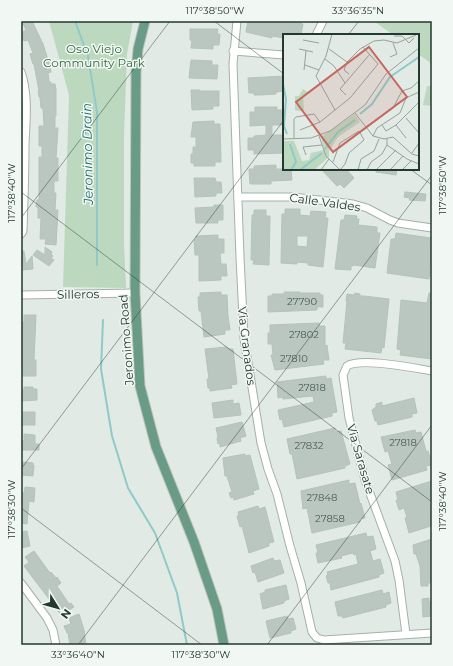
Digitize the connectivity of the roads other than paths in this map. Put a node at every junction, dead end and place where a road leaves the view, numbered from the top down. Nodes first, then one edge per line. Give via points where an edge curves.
1 (145, 21) edge
2 (237, 21) edge
3 (323, 21) edge
4 (316, 34) edge
5 (233, 52) junction
6 (283, 55) edge
7 (21, 72) edge
8 (238, 197) junction
9 (432, 228) edge
10 (22, 232) edge
11 (135, 293) junction
12 (21, 295) edge
13 (432, 371) edge
14 (21, 583) edge
15 (432, 632) edge
16 (406, 634) junction
17 (56, 645) edge
18 (224, 645) edge

1 - 11 main road, Jeronimo Road via 138,49 136,73
2 - 5 street, Via Granados
3 - 4 street
5 - 6 street
5 - 8 street, Via Granados
7 - 10 street via 25,82 26,113
8 - 9 street, Calle Valdes via 293,197 353,204 368,208 398,223
8 - 16 street, Via Granados via 243,328 257,421 268,469 302,583 312,632 316,638 324,640
11 - 12 street, Silleros
11 - 18 main road, Jeronimo Road via 140,386 156,447 194,542 217,609
13 - 16 street, Via Sarasate via 356,363 347,366 343,375 349,418 363,471 397,570
14 - 17 street via 47,618
15 - 16 street

